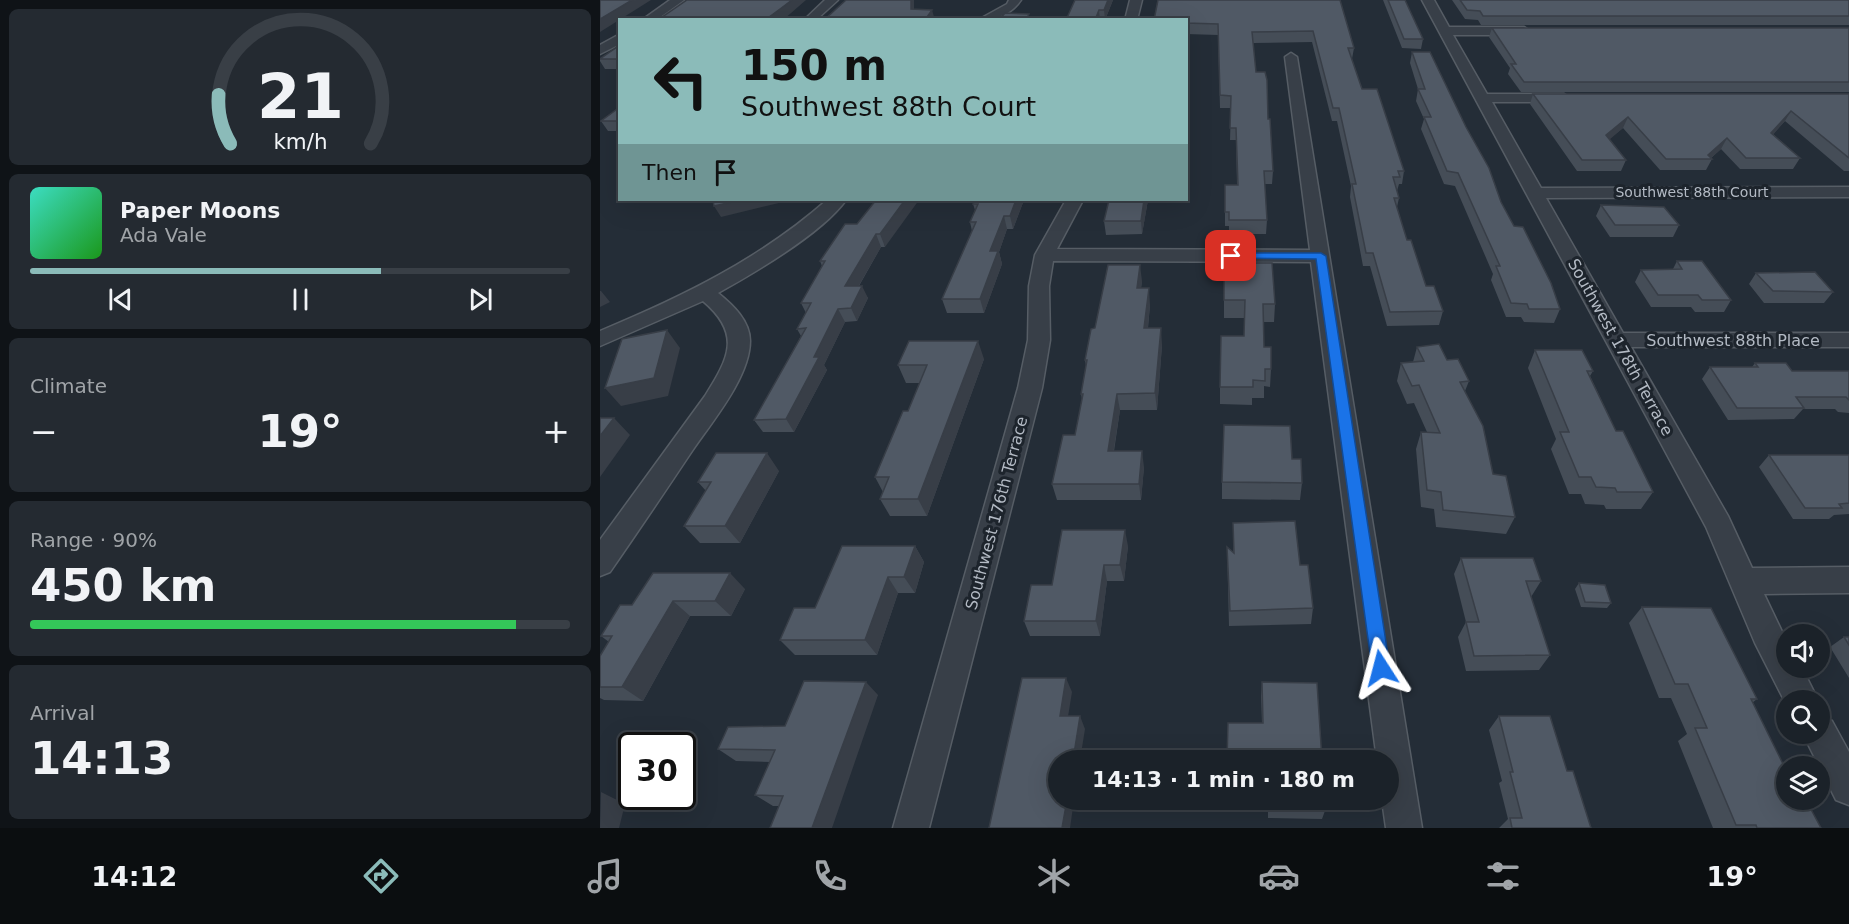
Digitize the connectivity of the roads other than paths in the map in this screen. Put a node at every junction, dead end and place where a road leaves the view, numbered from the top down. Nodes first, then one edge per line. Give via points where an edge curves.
1 (678, 0) edge
2 (832, 0) edge
3 (1015, 0) edge
4 (1136, 0) edge
5 (1428, 0) edge
6 (650, 18) edge
7 (811, 18) edge
8 (987, 18) edge
9 (1132, 18) edge
10 (1445, 31) junction
11 (1532, 31) edge
12 (618, 39) edge
13 (600, 50) edge
14 (1291, 57) dead end
15 (1483, 98) junction
16 (1574, 98) edge
17 (1849, 192) edge
18 (1534, 193) junction
19 (836, 201) edge
20 (1073, 201) edge
21 (1045, 255) junction
22 (1321, 256) junction
23 (704, 292) junction
24 (600, 339) edge
25 (1617, 340) junction
26 (1849, 340) edge
27 (600, 563) edge
28 (1849, 580) edge
29 (1743, 581) junction
30 (1797, 690) edge
31 (1826, 744) edge
32 (1849, 787) edge
33 (911, 828) edge
34 (1404, 828) edge

1 - 6 street
2 - 7 street
3 - 8 street
4 - 9 street
5 - 10 street, Southwest 178th Terrace
10 - 11 street
10 - 15 street, Southwest 178th Terrace
12 - 13 street
14 - 22 street
15 - 16 street
15 - 18 street, Southwest 178th Terrace
17 - 18 street, Southwest 88th Court
18 - 25 street, Southwest 178th Terrace
19 - 23 street via 789,239
20 - 21 street, Southwest 176th Terrace
21 - 22 street
21 - 33 street, Southwest 176th Terrace via 1039,340 1030,388
22 - 34 street
23 - 24 street
23 - 27 street via 731,316 739,343 735,359 713,401
25 - 26 street, Southwest 88th Place
25 - 29 street, Southwest 178th Terrace via 1718,524
28 - 29 street
29 - 30 street, Southwest 178th Terrace
31 - 32 street

